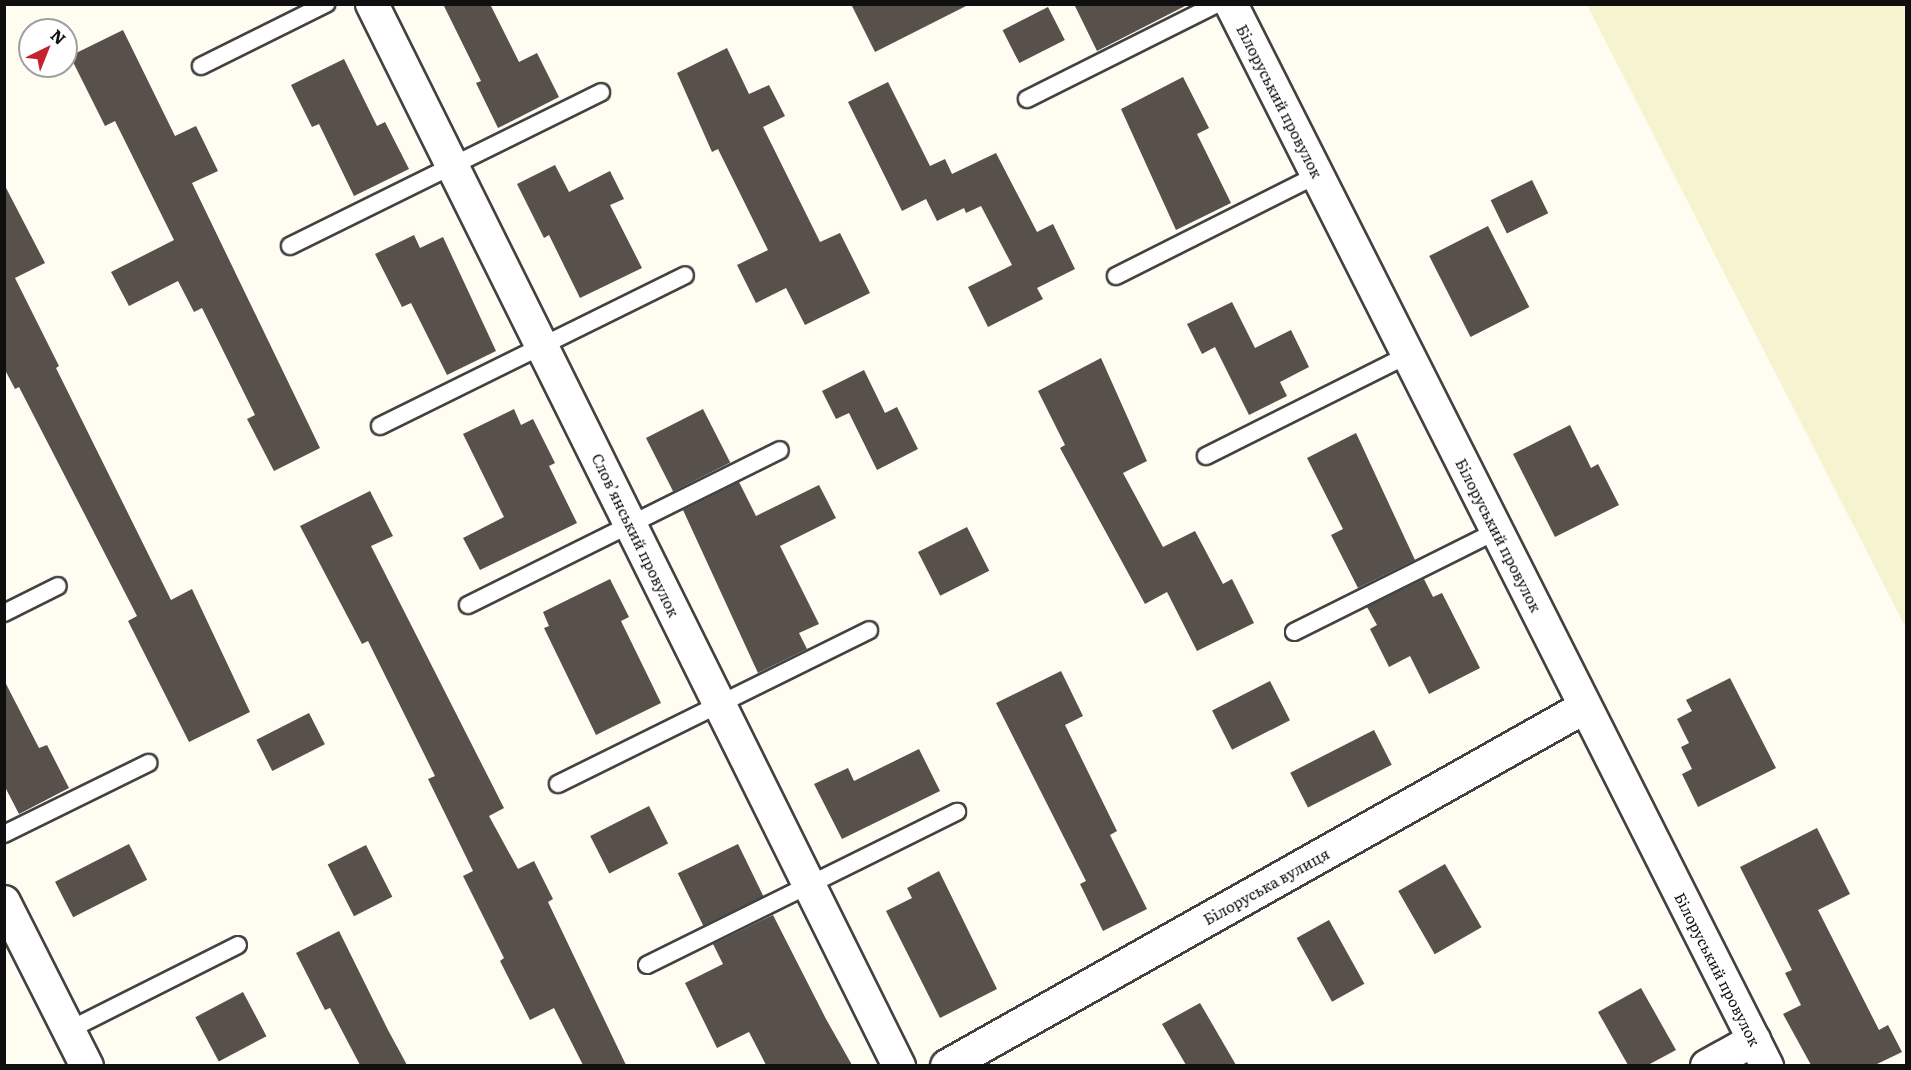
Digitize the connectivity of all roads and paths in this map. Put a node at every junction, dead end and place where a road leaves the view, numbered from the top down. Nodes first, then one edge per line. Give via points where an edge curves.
1 (326, 4) edge
2 (372, 4) edge
3 (1217, 4) edge
4 (1231, 4) edge
5 (201, 66) dead end
6 (602, 92) dead end
7 (1027, 99) dead end
8 (452, 165) junction
9 (1317, 175) junction
10 (290, 246) dead end
11 (685, 274) dead end
12 (1116, 276) dead end
13 (542, 346) junction
14 (1408, 356) junction
15 (380, 426) dead end
16 (780, 450) dead end
17 (1206, 456) dead end
18 (630, 524) junction
19 (1497, 531) junction
20 (58, 586) dead end
21 (468, 604) dead end
22 (4, 613) edge
23 (869, 630) dead end
24 (1294, 632) dead end
25 (720, 704) junction
26 (1585, 706) junction
27 (148, 763) dead end
28 (558, 784) dead end
29 (957, 812) dead end
30 (4, 834) edge
31 (810, 884) junction
32 (4, 902) edge
33 (238, 945) dead end
34 (647, 964) dead end
35 (69, 1030) junction
36 (1760, 1053) edge
37 (87, 1065) edge
38 (899, 1065) edge
39 (947, 1065) edge
40 (1707, 1065) edge

1 - 5 lane
2 - 8 street, Слов’янський провулок
3 - 7 lane
4 - 9 street, Білоруський провулок
6 - 8 lane
8 - 10 lane
8 - 13 street, Слов’янський провулок
9 - 12 lane
9 - 14 street, Білоруський провулок
11 - 13 lane
13 - 15 lane
13 - 18 street, Слов’янський провулок
14 - 17 lane
14 - 19 street, Білоруський провулок
16 - 18 lane
18 - 21 lane
18 - 25 street, Слов’янський провулок
19 - 24 lane
19 - 26 street, Білоруський провулок
20 - 22 lane
23 - 25 lane
25 - 28 lane
25 - 31 street, Слов’янський провулок
26 - 36 street, Білоруський провулок
26 - 39 street, Білоруська вулиця
27 - 30 lane
29 - 31 lane
31 - 34 lane
31 - 38 street, Слов’янський провулок
32 - 35 street
33 - 35 lane
35 - 37 street
36 - 40 street

